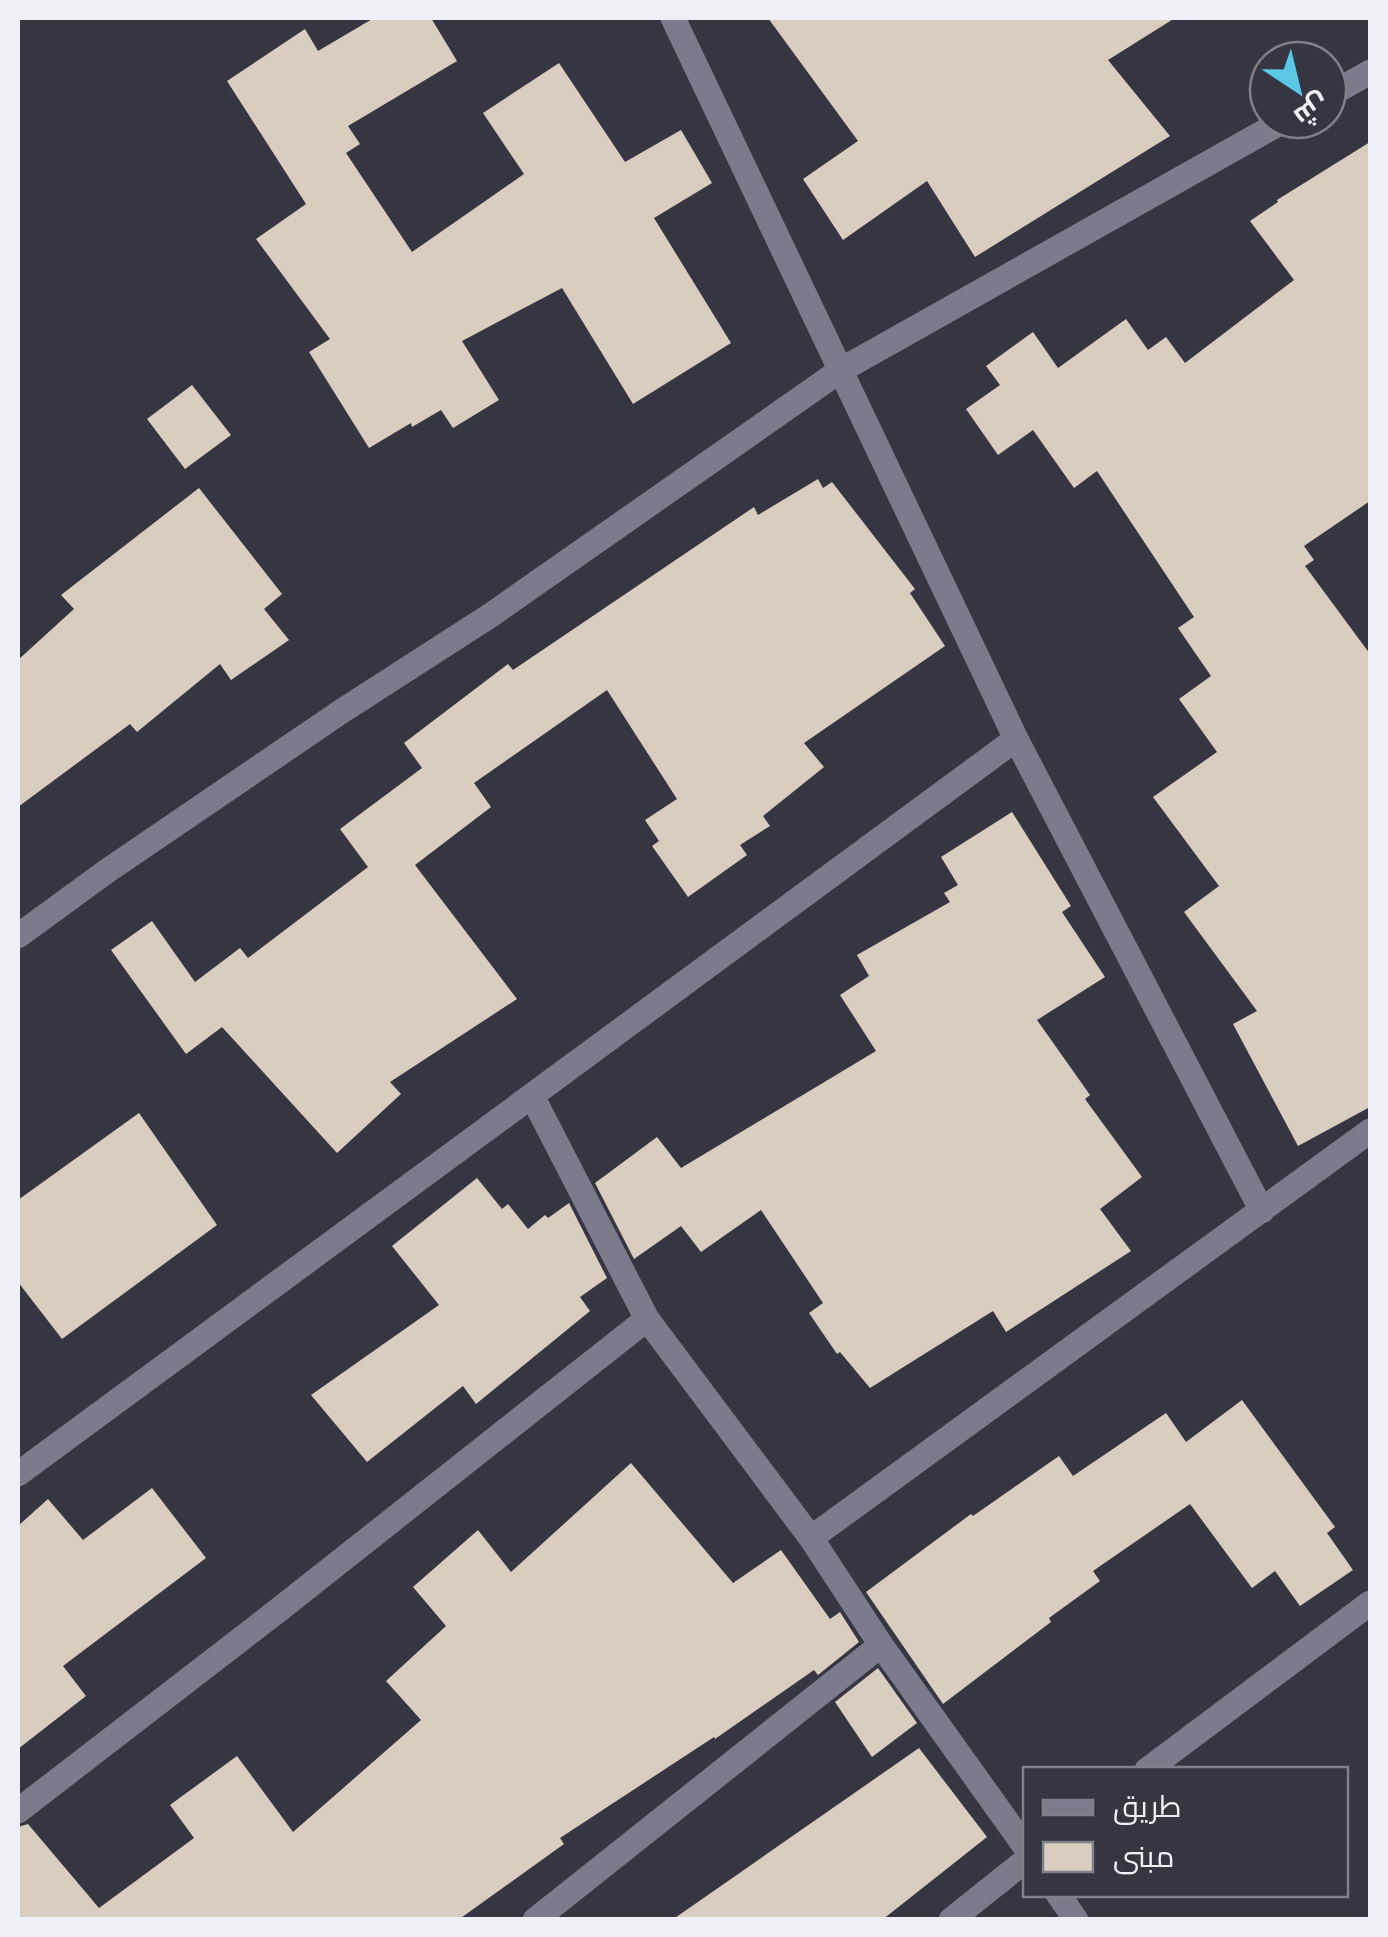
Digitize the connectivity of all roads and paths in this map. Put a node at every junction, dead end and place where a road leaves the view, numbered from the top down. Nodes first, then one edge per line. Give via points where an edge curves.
1 (673, 18) edge
2 (1370, 72) edge
3 (1348, 85) edge
4 (1249, 140) edge
5 (841, 370) junction
6 (1016, 739) junction
7 (18, 936) edge
8 (532, 1096) junction
9 (1370, 1131) edge
10 (1262, 1211) junction
11 (646, 1319) junction
12 (18, 1474) edge
13 (811, 1538) junction
14 (1370, 1603) edge
15 (882, 1646) junction
16 (1151, 1767) edge
17 (18, 1811) edge
18 (1023, 1844) edge
19 (1023, 1862) edge
20 (1060, 1897) edge
21 (535, 1920) edge
22 (951, 1920) edge
23 (1076, 1920) edge

1 - 5 street
2 - 3 street
4 - 5 street
5 - 6 street
5 - 7 street
6 - 8 street
6 - 10 street
8 - 11 street
8 - 12 street
9 - 10 street
10 - 13 street
11 - 13 street
11 - 17 street
13 - 15 street
14 - 16 street
15 - 18 street
15 - 21 street
19 - 22 street
20 - 23 street

